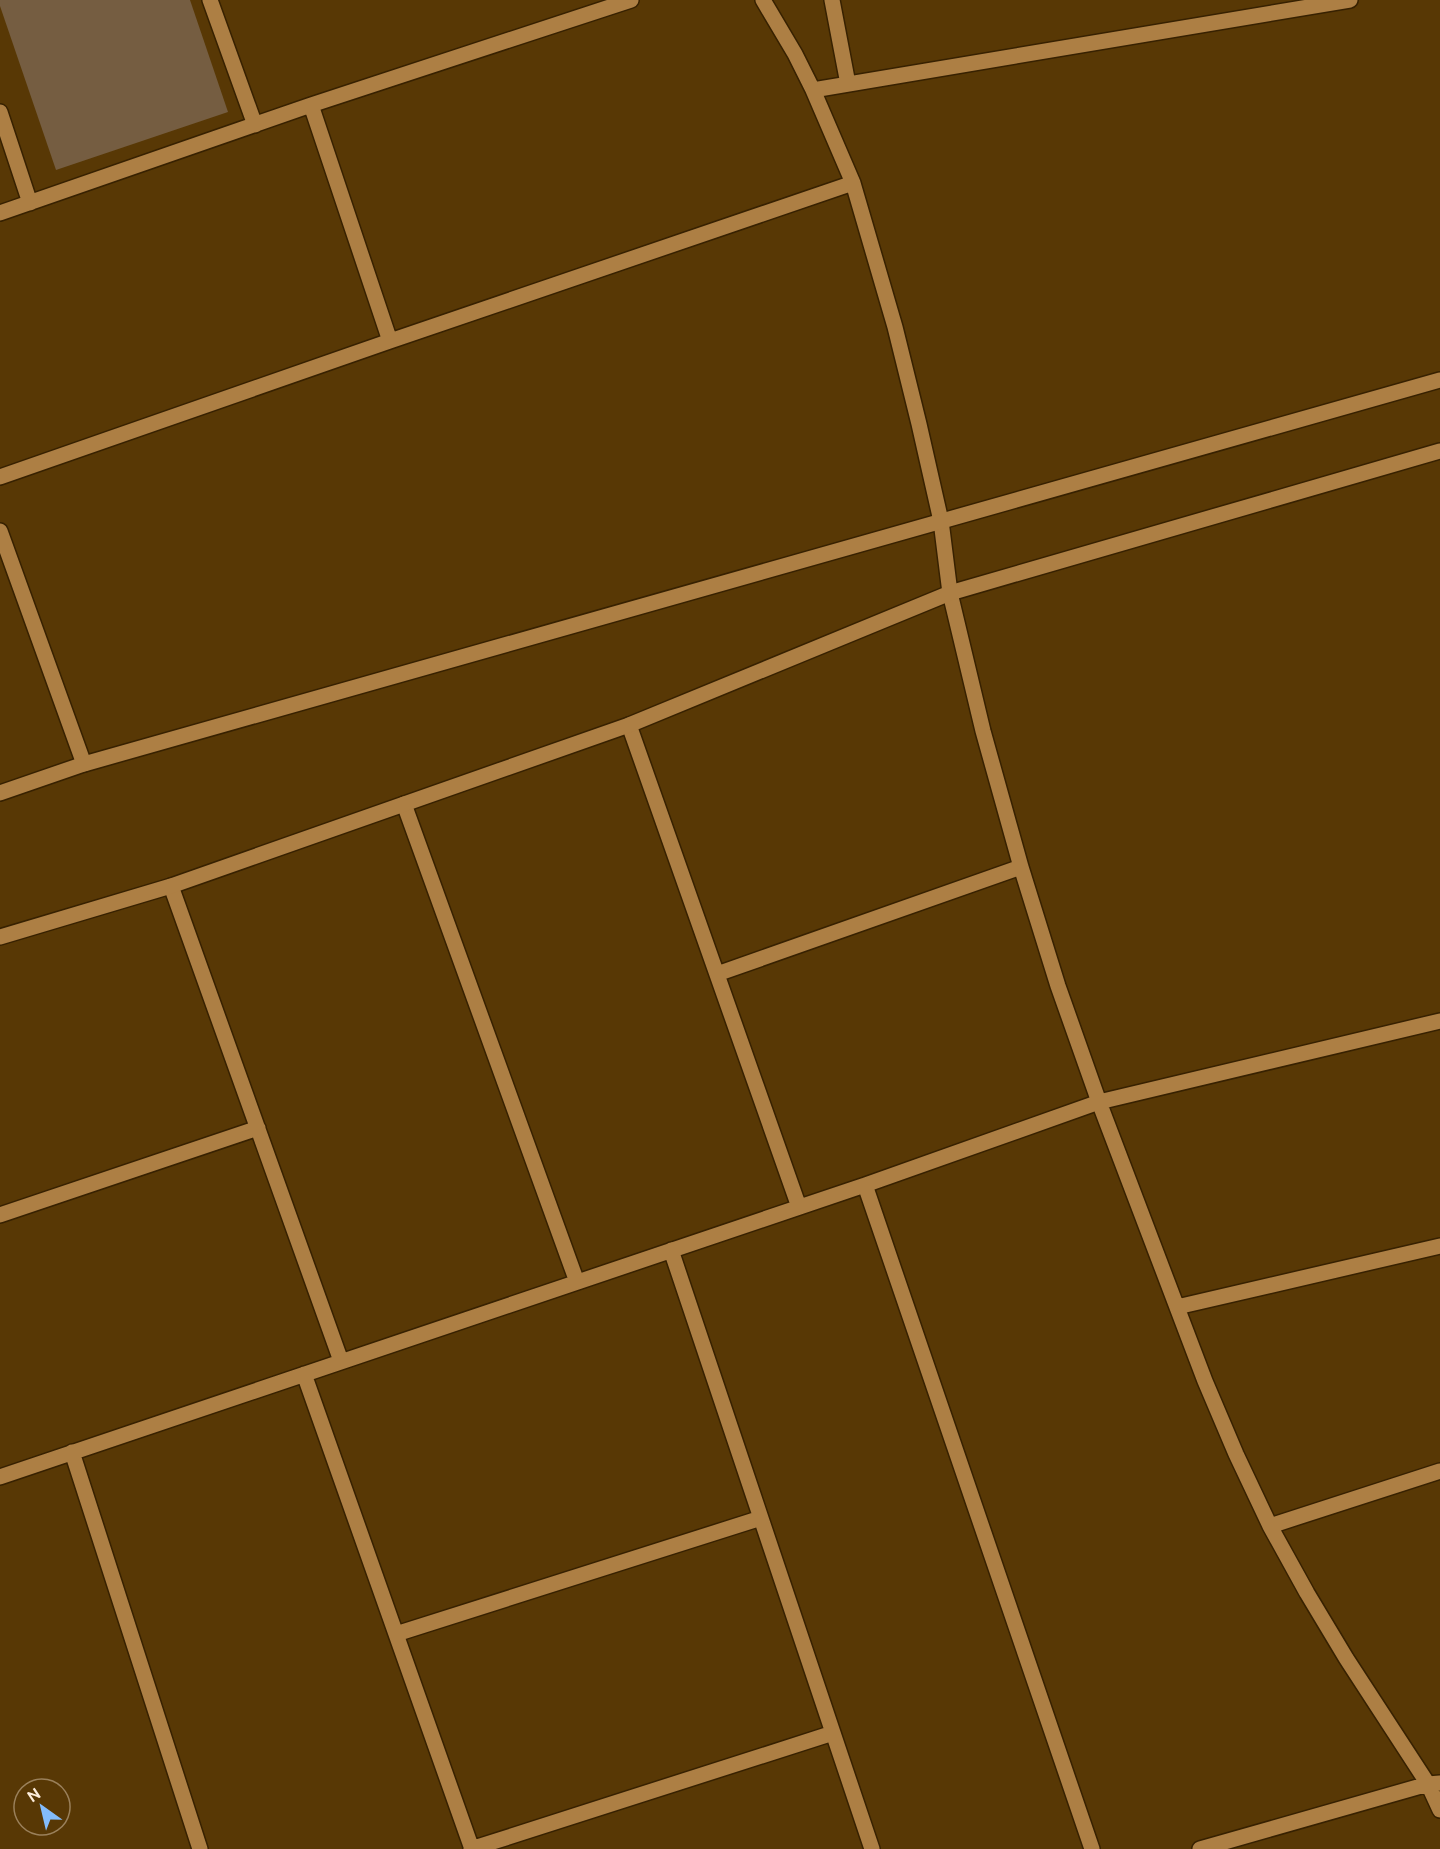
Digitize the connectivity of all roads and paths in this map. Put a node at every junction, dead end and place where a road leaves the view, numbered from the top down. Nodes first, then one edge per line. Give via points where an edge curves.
1 (210, 0) edge
2 (630, 0) edge
3 (763, 0) edge
4 (832, 0) edge
5 (1350, 0) edge
6 (848, 84) junction
7 (813, 90) junction
8 (311, 105) junction
9 (0, 112) edge
10 (255, 125) junction
11 (853, 183) junction
12 (30, 203) junction
13 (0, 213) edge
14 (390, 341) junction
15 (1440, 380) edge
16 (1440, 451) edge
17 (0, 477) edge
18 (941, 521) junction
19 (0, 531) edge
20 (950, 593) junction
21 (629, 725) junction
22 (84, 764) junction
23 (0, 793) edge
24 (404, 804) junction
25 (1021, 867) junction
26 (171, 886) junction
27 (0, 937) edge
28 (717, 974) junction
29 (1440, 1021) edge
30 (1099, 1102) junction
31 (258, 1128) junction
32 (865, 1185) junction
33 (799, 1207) junction
34 (0, 1215) edge
35 (1440, 1246) edge
36 (671, 1250) junction
37 (577, 1282) junction
38 (1177, 1306) junction
39 (341, 1361) junction
40 (304, 1374) junction
41 (72, 1452) junction
42 (1440, 1471) edge
43 (0, 1476) edge
44 (761, 1518) junction
45 (1270, 1526) junction
46 (396, 1634) junction
47 (833, 1733) junction
48 (1434, 1784) edge
49 (1440, 1810) edge
50 (1218, 1846) edge
51 (200, 1849) edge
52 (472, 1849) edge
53 (872, 1849) edge
54 (1092, 1849) edge
55 (1200, 1849) edge

1 - 10 street
2 - 8 street
3 - 7 street
4 - 6 street
5 - 6 street
6 - 7 street
7 - 11 street
8 - 10 street
8 - 14 street
9 - 12 street
10 - 12 street
11 - 14 street
11 - 18 street via 895,327
12 - 13 street
14 - 17 street
15 - 18 street
16 - 20 street
18 - 20 street
18 - 22 street
19 - 22 street
20 - 21 street
20 - 25 street
21 - 24 street
21 - 28 street
22 - 23 street
24 - 26 street
24 - 37 street
25 - 28 street
25 - 30 street
26 - 27 street
26 - 31 street
28 - 33 street
29 - 30 street
30 - 32 street
30 - 38 street
31 - 34 street
31 - 39 street
32 - 33 street
32 - 54 street
33 - 36 street
35 - 38 street
36 - 37 street
36 - 44 street
37 - 39 street
38 - 45 street via 1204,1381
39 - 40 street
40 - 41 street
40 - 46 street
41 - 43 street
41 - 51 street
42 - 45 street
44 - 46 street
44 - 47 street
45 - 48 street via 1346,1658
46 - 52 street
47 - 52 street
47 - 53 street
48 - 49 street
48 - 50 street
50 - 55 street

